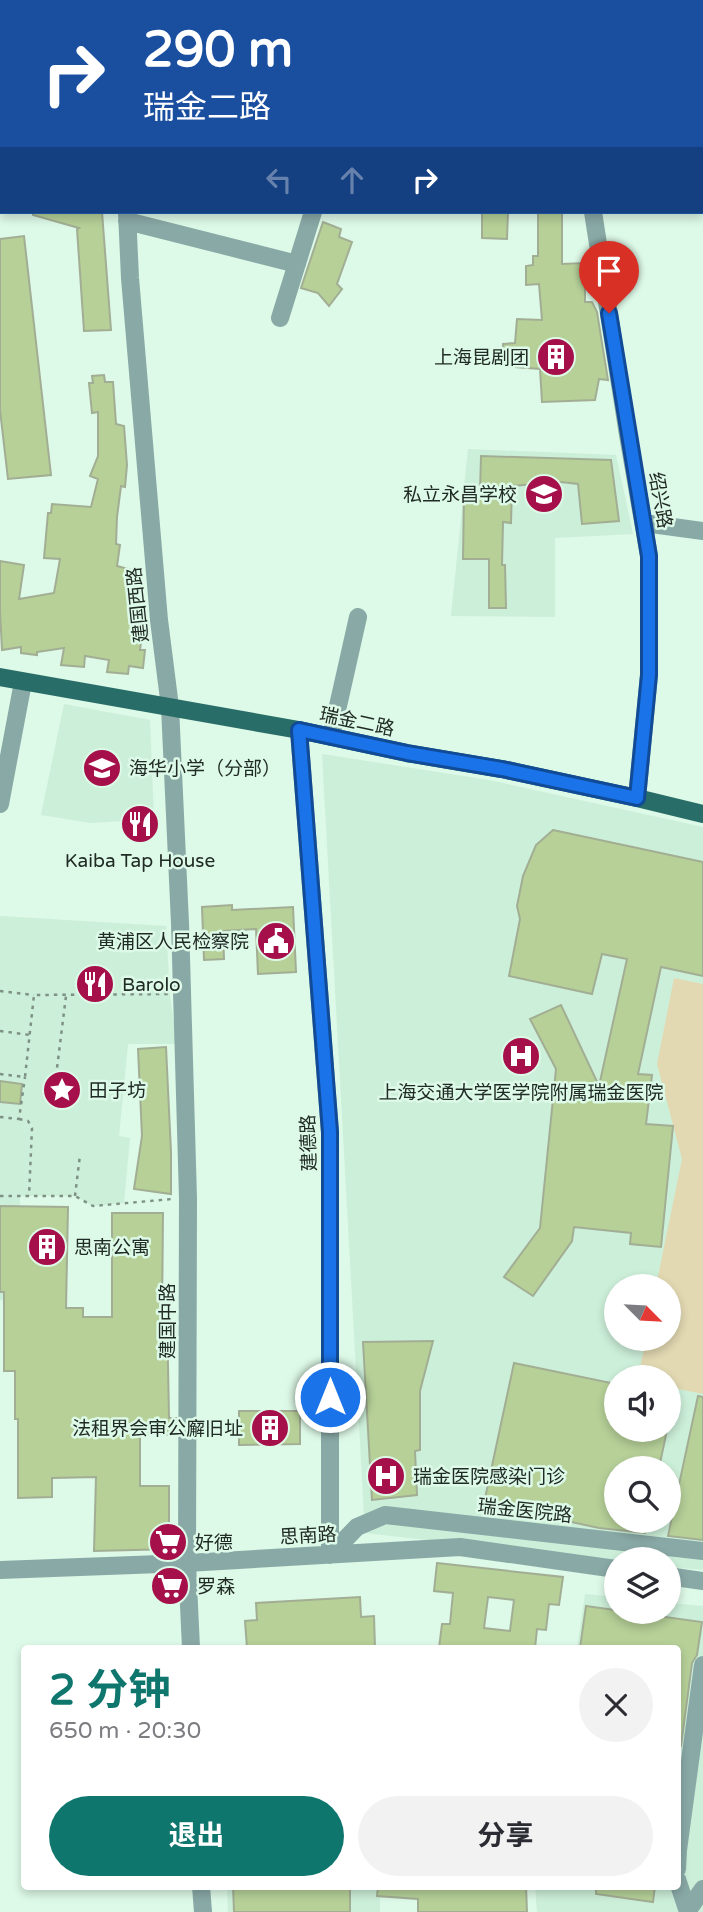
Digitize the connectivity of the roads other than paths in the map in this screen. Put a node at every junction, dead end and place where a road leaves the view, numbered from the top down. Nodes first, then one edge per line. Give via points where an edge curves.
1 (312, 214) edge
2 (593, 214) edge
3 (127, 216) edge
4 (297, 264) junction
5 (281, 318) dead end
6 (644, 523) junction
7 (703, 531) edge
8 (358, 617) dead end
9 (0, 677) edge
10 (23, 682) junction
11 (170, 707) junction
12 (299, 730) junction
13 (331, 737) junction
14 (637, 798) junction
15 (0, 804) edge
16 (703, 814) edge
17 (181, 994) joint
18 (703, 1551) edge
19 (330, 1555) junction
20 (187, 1563) junction
21 (604, 1567) edge
22 (0, 1570) edge
23 (681, 1578) edge
24 (703, 1581) edge
25 (191, 1645) edge
26 (703, 1665) edge
27 (681, 1828) edge
28 (703, 1889) edge
29 (201, 1890) edge
30 (681, 1890) edge
31 (688, 1911) edge
32 (202, 1912) edge

1 - 4 street
2 - 6 street, 绍兴路
3 - 4 street
3 - 11 street, 建国西路 via 156,592
4 - 5 street
6 - 7 street
6 - 14 street, 绍兴路 via 649,556 649,675
8 - 13 street
9 - 10 main road, 瑞金二路
10 - 11 main road, 瑞金二路
10 - 15 street
11 - 12 main road, 瑞金二路
11 - 17 street, 建国西路
12 - 13 main road, 瑞金二路
12 - 19 street, 建德路 via 330,1132
13 - 14 main road, 瑞金二路
14 - 16 main road, 瑞金二路
17 - 20 street, 建国中路 via 188,1198
18 - 19 street, 瑞金医院路 via 385,1516 357,1527
19 - 20 street, 思南路
19 - 21 street, 思南路 via 460,1547
20 - 22 street, 思南路
20 - 25 street, 建国中路
23 - 24 street
26 - 27 street
28 - 31 street
29 - 32 street
30 - 31 street

